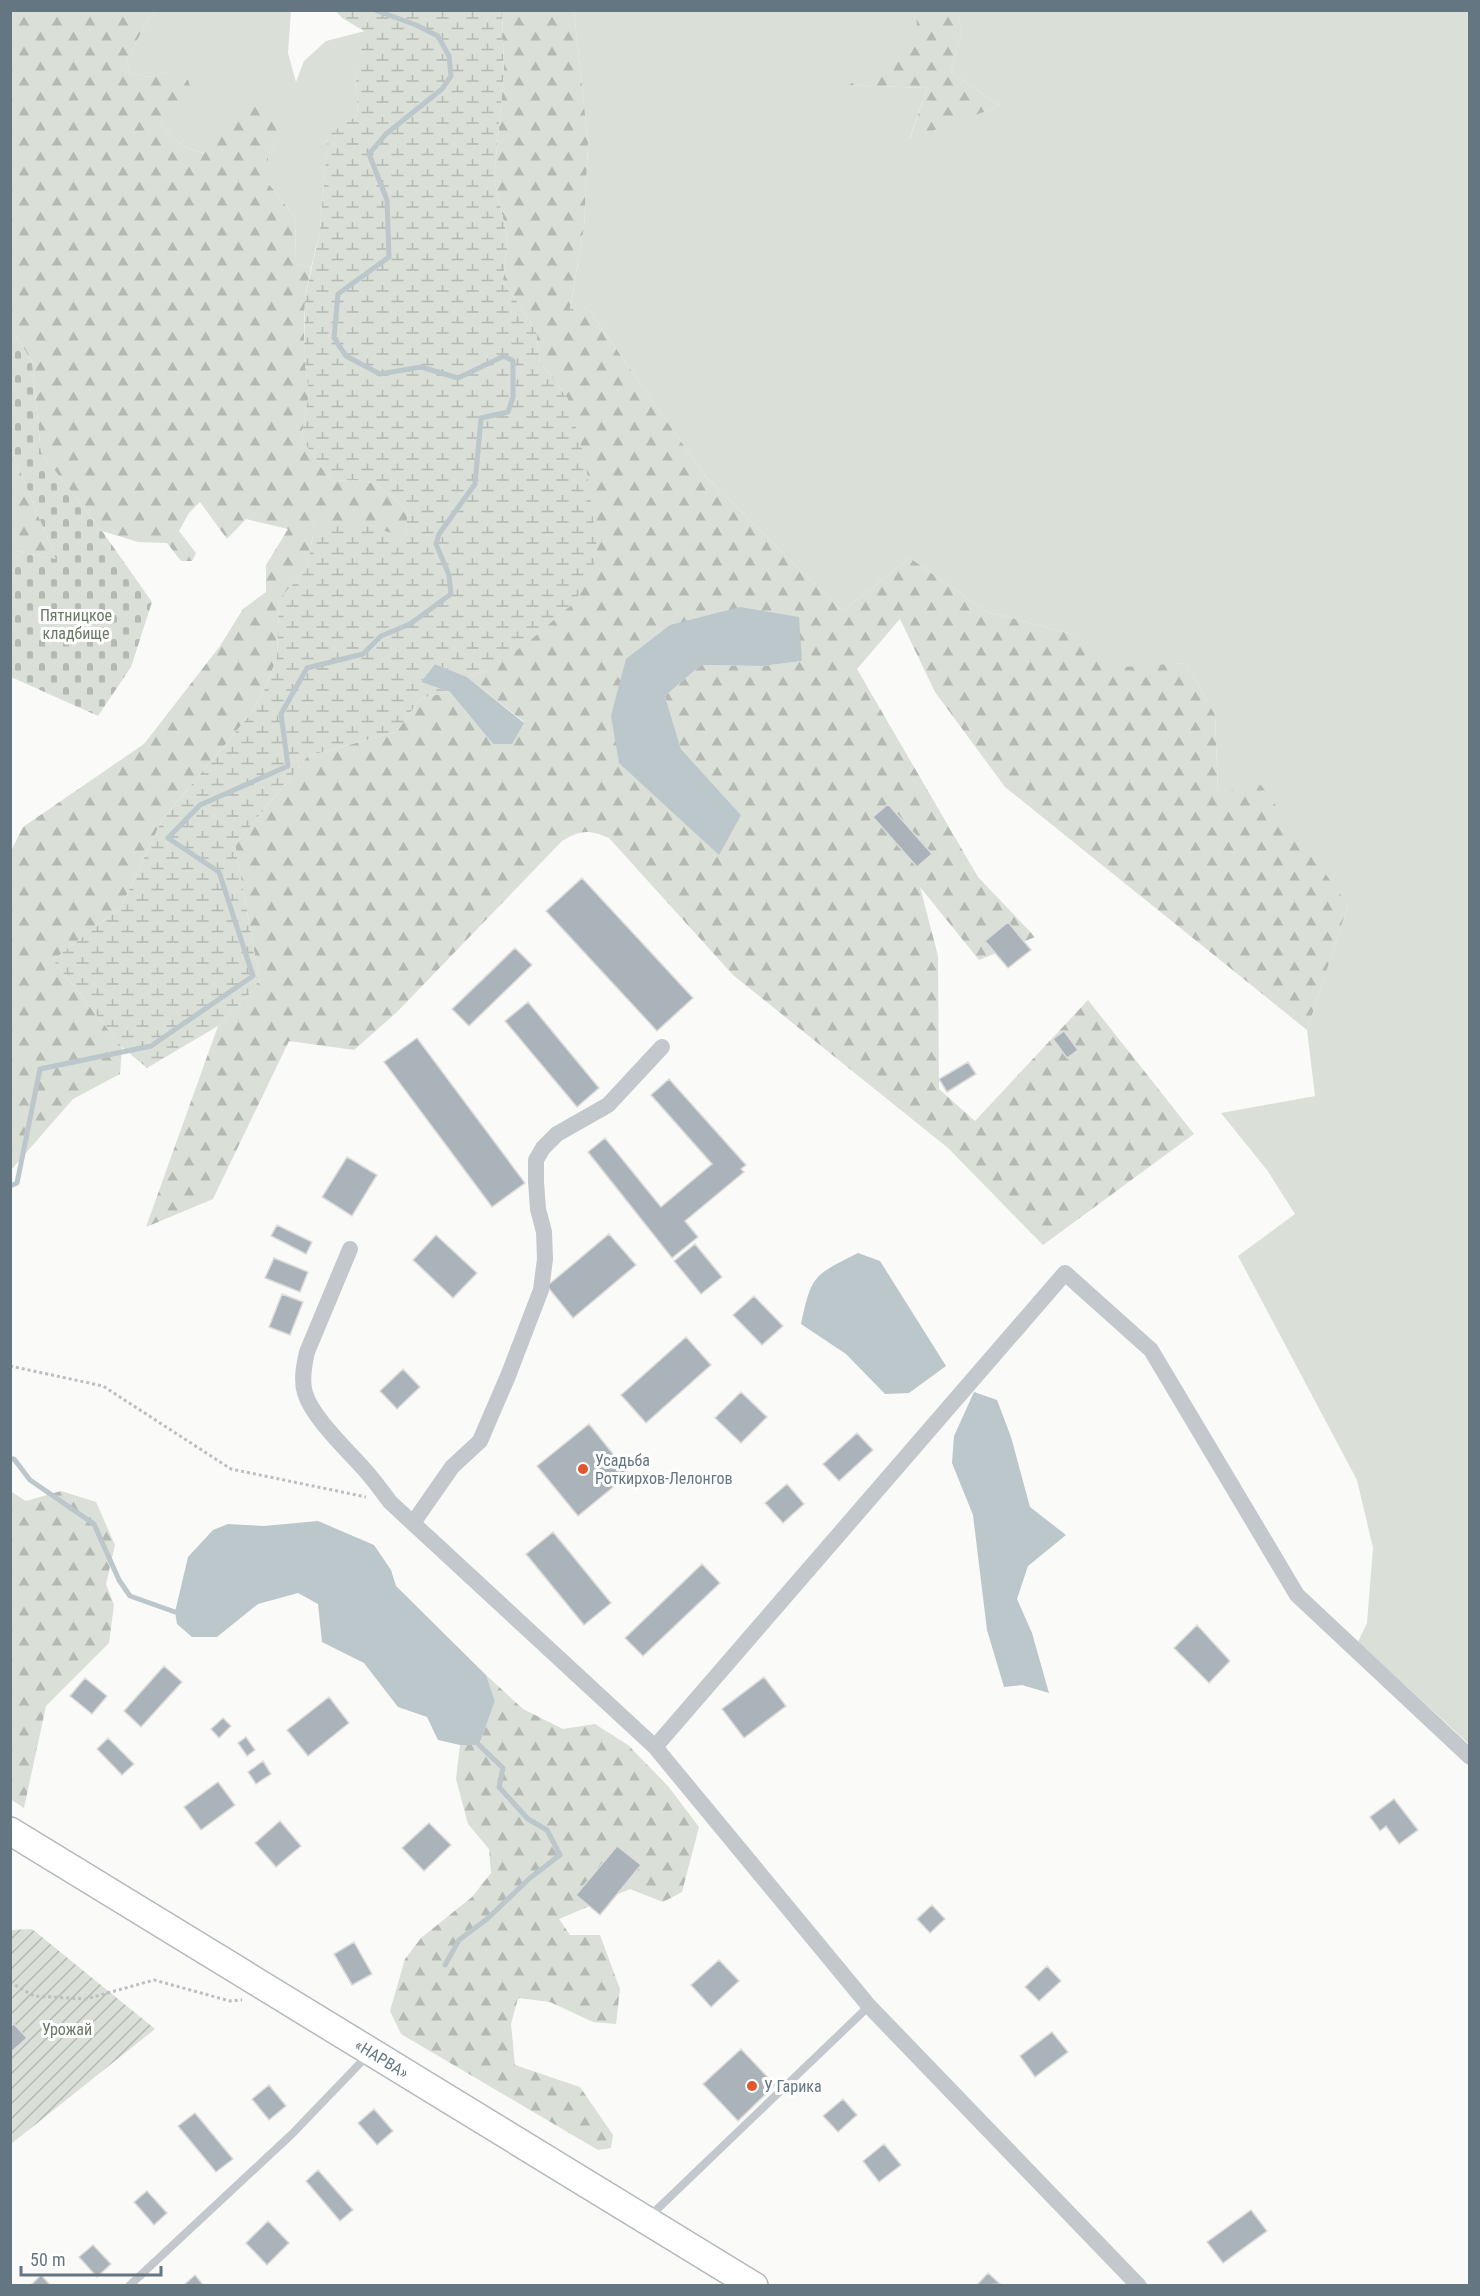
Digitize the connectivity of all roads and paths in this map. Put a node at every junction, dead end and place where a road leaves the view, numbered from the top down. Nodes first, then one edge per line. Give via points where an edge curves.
1 (662, 1047) dead end
2 (350, 1249) dead end
3 (10, 1366) edge
4 (390, 1502) junction
5 (413, 1523) junction
6 (655, 1747) junction
7 (1470, 1757) edge
8 (10, 1831) edge
9 (10, 1982) edge
10 (283, 1997) junction
11 (868, 2007) junction
12 (371, 2051) junction
13 (646, 2220) junction
14 (129, 2286) edge
15 (754, 2286) edge
16 (1139, 2286) edge

1 - 5 street via 608,1105 556,1134 536,1160 538,1209 544,1232 541,1290 480,1441 452,1467
2 - 4 street via 307,1352 304,1391 329,1429
3 - 4 path via 103,1386 231,1469
4 - 5 street
5 - 6 street
6 - 7 street via 1065,1273 1151,1350 1297,1595
6 - 11 street
8 - 10 highway, «НАРВА»
9 - 10 path via 34,1996 86,1999 154,1980 230,2001
10 - 12 highway, «НАРВА»
11 - 13 lane
11 - 16 street
12 - 13 highway, «НАРВА»
12 - 14 lane via 292,2134
13 - 15 highway, «НАРВА»

